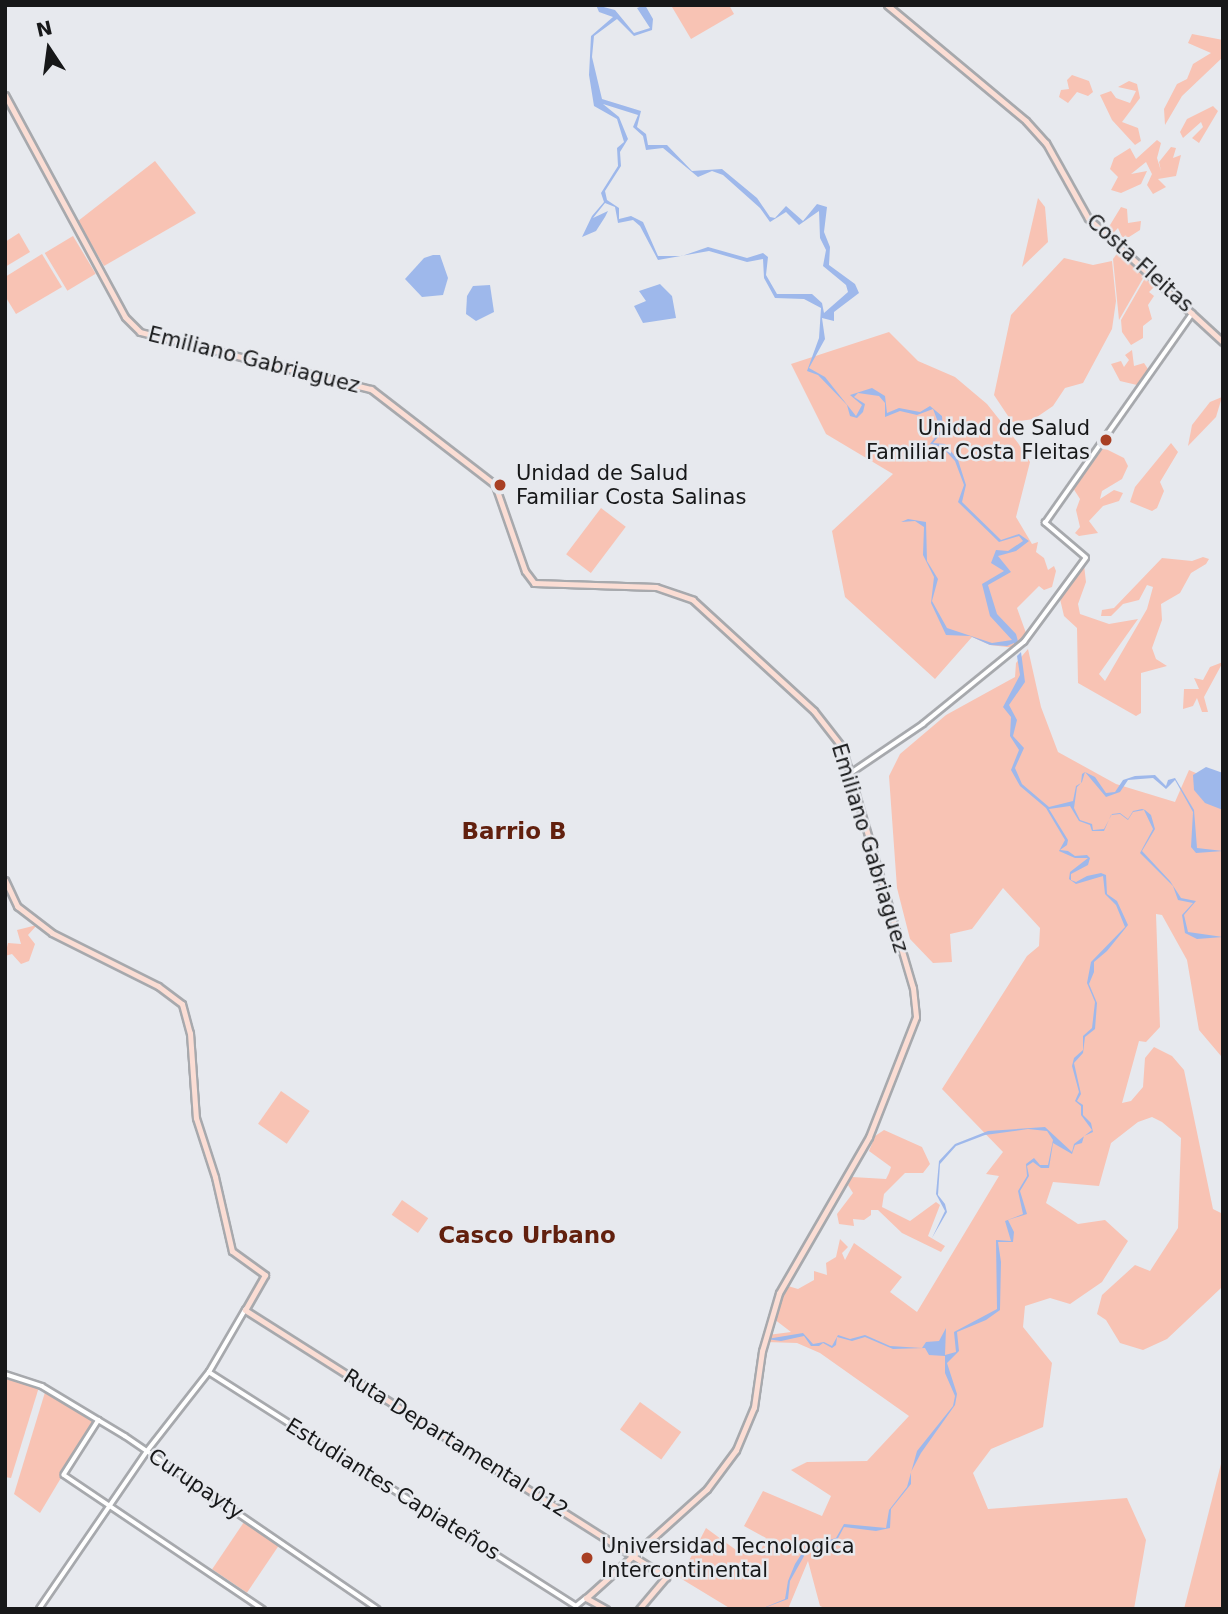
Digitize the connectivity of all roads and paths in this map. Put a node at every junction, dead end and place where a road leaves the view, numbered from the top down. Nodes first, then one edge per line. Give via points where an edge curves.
1 (887, 5) edge
2 (5, 95) edge
3 (1194, 312) junction
4 (1223, 342) edge
5 (851, 773) junction
6 (5, 880) edge
7 (245, 1310) junction
8 (209, 1372) junction
9 (5, 1374) edge
10 (99, 1420) junction
11 (147, 1451) junction
12 (110, 1504) junction
13 (630, 1554) junction
14 (586, 1598) junction
15 (576, 1606) joint
16 (39, 1609) edge
17 (263, 1609) edge
18 (378, 1609) edge
19 (606, 1609) edge
20 (639, 1609) edge

1 - 3 main road, Costa Fleitas via 1026,121 1046,143 1084,213
2 - 5 main road, Emiliano Gabriaguez via 132,326 140,332 371,389 495,485 525,571 534,583 656,587 693,600 830,728
3 - 4 main road, Costa Fleitas
3 - 5 street via 1045,523 1086,558 1024,643 923,724
5 - 13 main road, Emiliano Gabriaguez via 913,988 916,1017 869,1137 779,1293 762,1351 754,1407 732,1456 707,1489
6 - 7 main road via 17,905 52,933 158,986 181,1004 190,1033 196,1118 229,1243 235,1254 265,1275
7 - 8 street
7 - 13 main road, Ruta Departamental 012
8 - 11 street
8 - 15 street, Estudiantes Capiateños
9 - 10 street, Curupayty via 42,1386
10 - 11 street, Curupayty
10 - 12 street via 64,1475
11 - 12 street
11 - 18 street, Curupayty
12 - 16 street
12 - 17 street
13 - 14 main road, Emiliano Gabriaguez
13 - 20 main road, Ruta Departamental 012 via 666,1577
14 - 15 street, Emiliano Gabriaguez
14 - 19 main road

